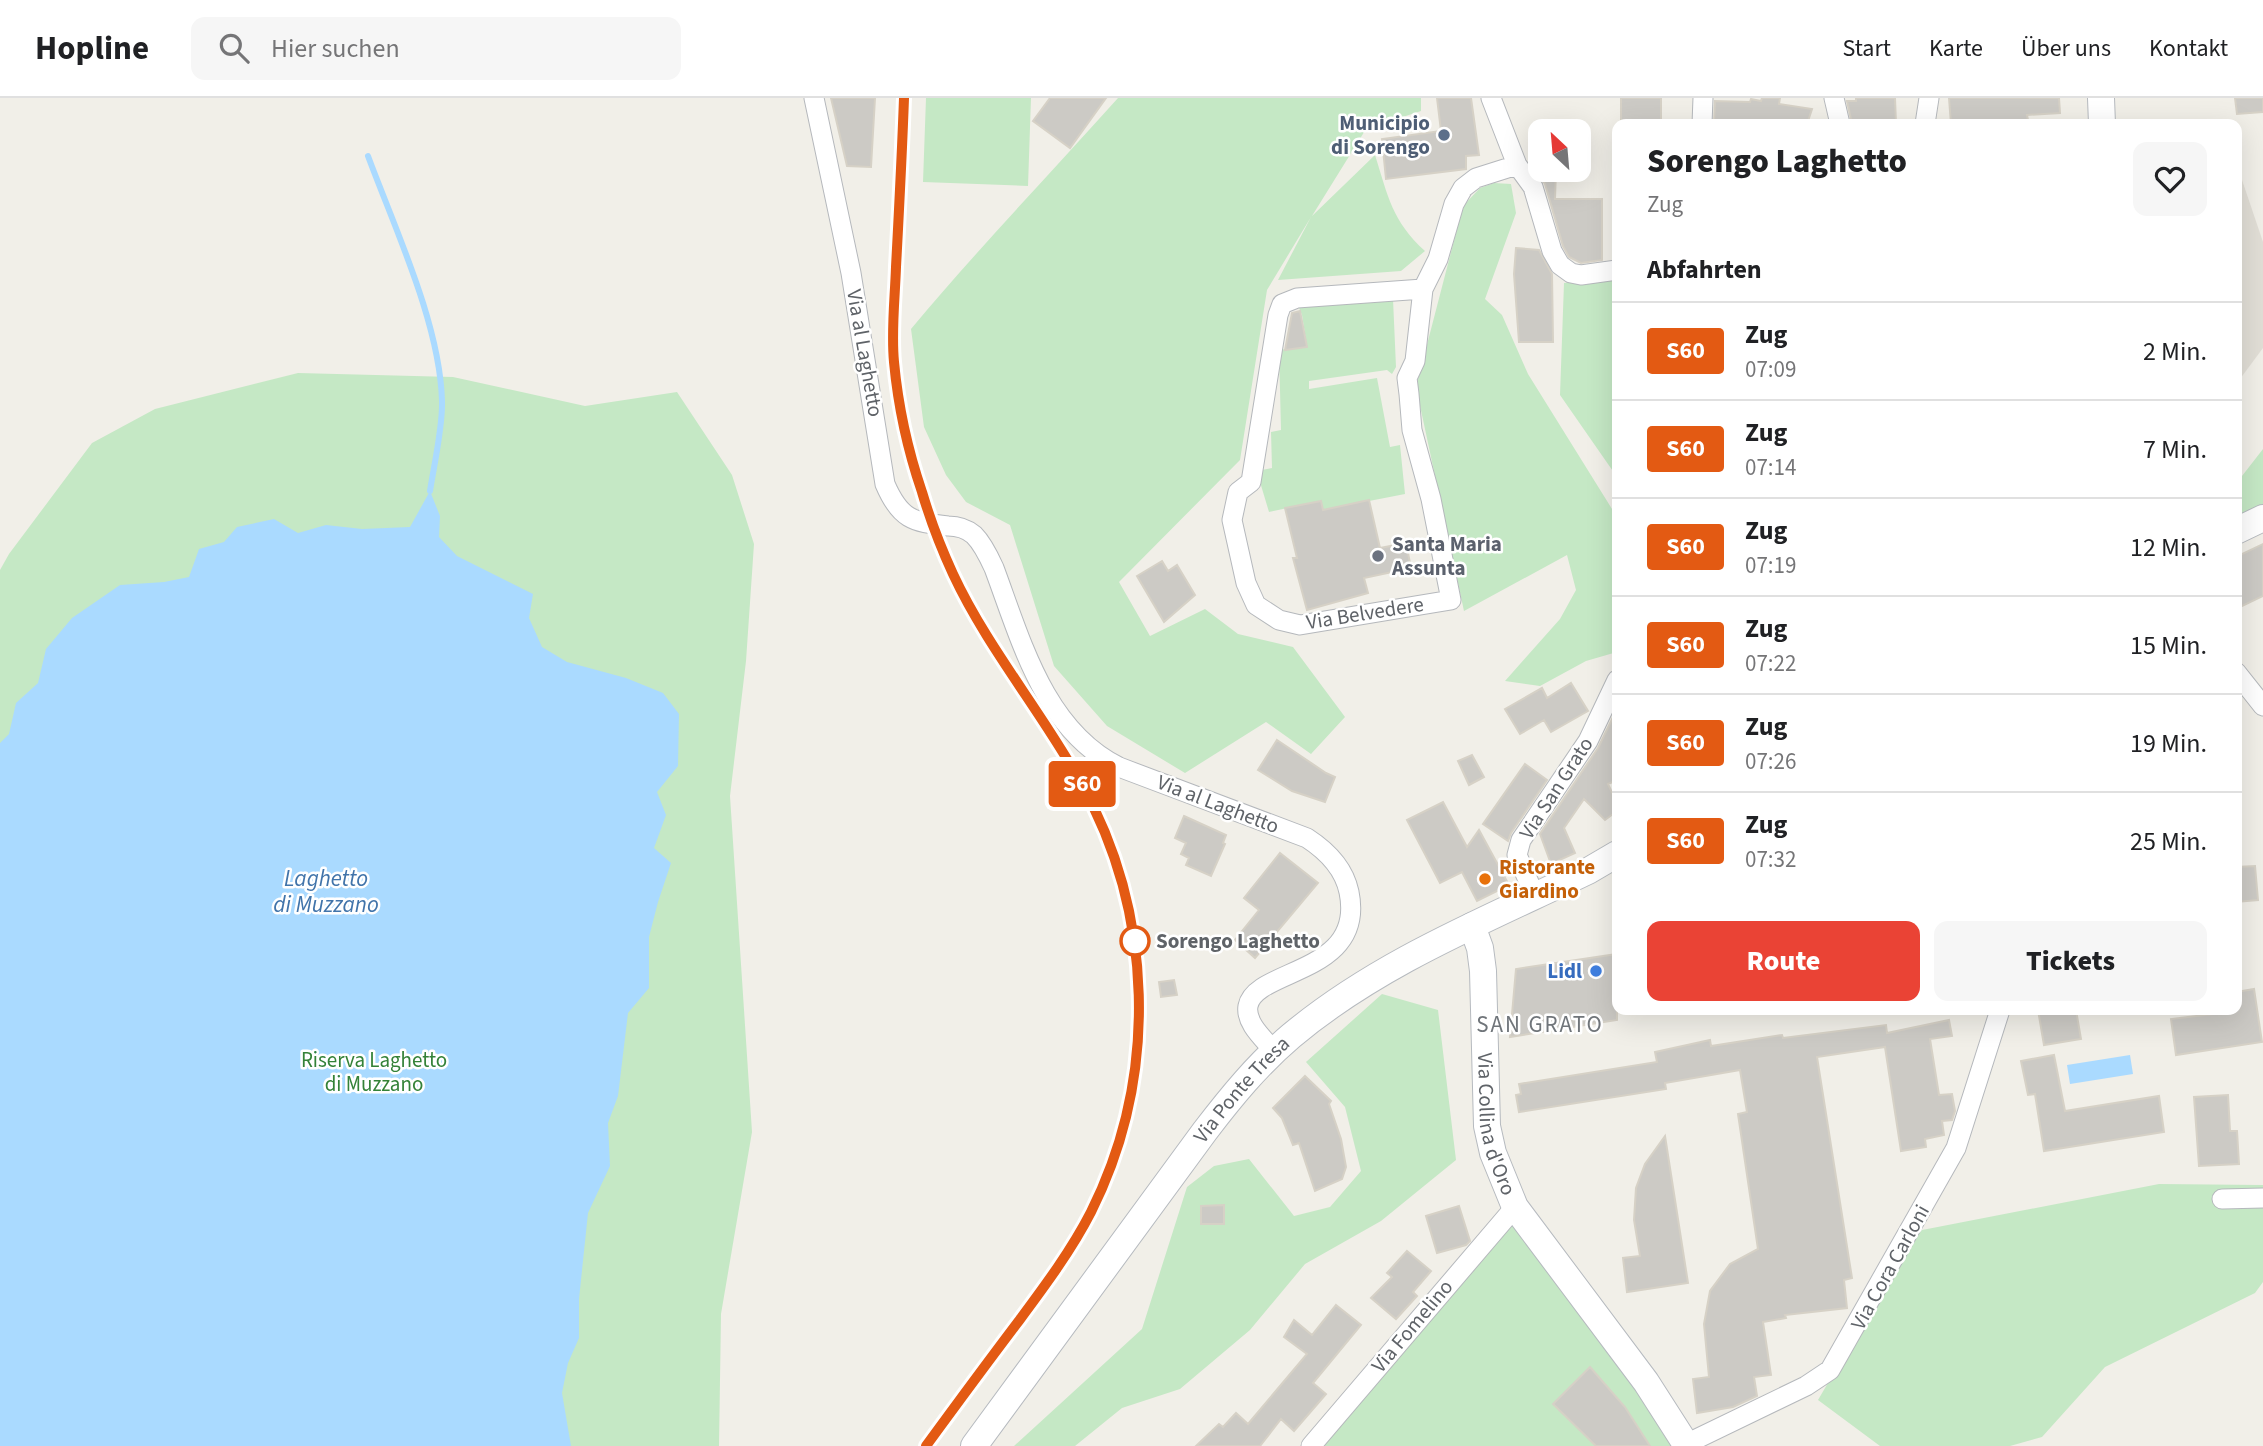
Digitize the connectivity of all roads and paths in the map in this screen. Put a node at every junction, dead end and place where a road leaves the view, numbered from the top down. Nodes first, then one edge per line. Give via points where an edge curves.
1 (814, 98) edge
2 (1491, 98) edge
3 (1703, 98) edge
4 (1834, 98) edge
5 (1929, 98) edge
6 (2101, 98) edge
7 (1702, 119) edge
8 (1839, 119) edge
9 (1926, 119) edge
10 (2102, 119) edge
11 (1517, 165) junction
12 (1612, 271) edge
13 (1423, 289) junction
14 (2263, 518) edge
15 (2242, 528) edge
16 (2242, 680) edge
17 (1612, 691) edge
18 (2263, 706) edge
19 (1612, 857) edge
20 (1535, 896) junction
21 (1472, 926) junction
22 (1998, 1015) edge
23 (1275, 1051) junction
24 (2263, 1198) edge
25 (2222, 1199) dead end
26 (1516, 1207) junction
27 (1687, 1445) edge
28 (974, 1446) edge
29 (1311, 1446) edge

1 - 23 street, Via al Laghetto via 850,273 885,484 894,506 911,520 958,526 987,552 1037,679 1098,757 1307,838 1329,854 1343,875 1350,911 1336,945 1318,961 1261,988 1249,1002 1251,1023
2 - 11 street
3 - 7 street
4 - 8 street
5 - 9 street
6 - 10 main road
11 - 12 street via 1534,187 1560,265 1581,275
11 - 13 street, Via Belvedere via 1476,178 1463,188
13 - 13 street, Via Belvedere via 1282,303 1251,482 1238,492 1232,520 1246,583 1256,605 1279,620 1300,625 1451,600 1412,430 1407,378 1415,361
14 - 15 main road
16 - 18 street
17 - 20 street, Via San Grato via 1588,741 1521,840 1517,855
19 - 20 main road, Via Ponte Tresa
20 - 21 main road, Via Ponte Tresa
21 - 23 main road, Via Ponte Tresa via 1356,987
21 - 26 main road, Via Collina d'Oro via 1483,971 1488,1126 1493,1153
22 - 27 street, Via Cora Carloni via 1956,1148 1830,1370 1806,1387
23 - 28 main road, Via Ponte Tresa via 1205,1130
24 - 25 street
26 - 27 main road, Via Collina d'Oro
26 - 29 street, Via Fomelino

